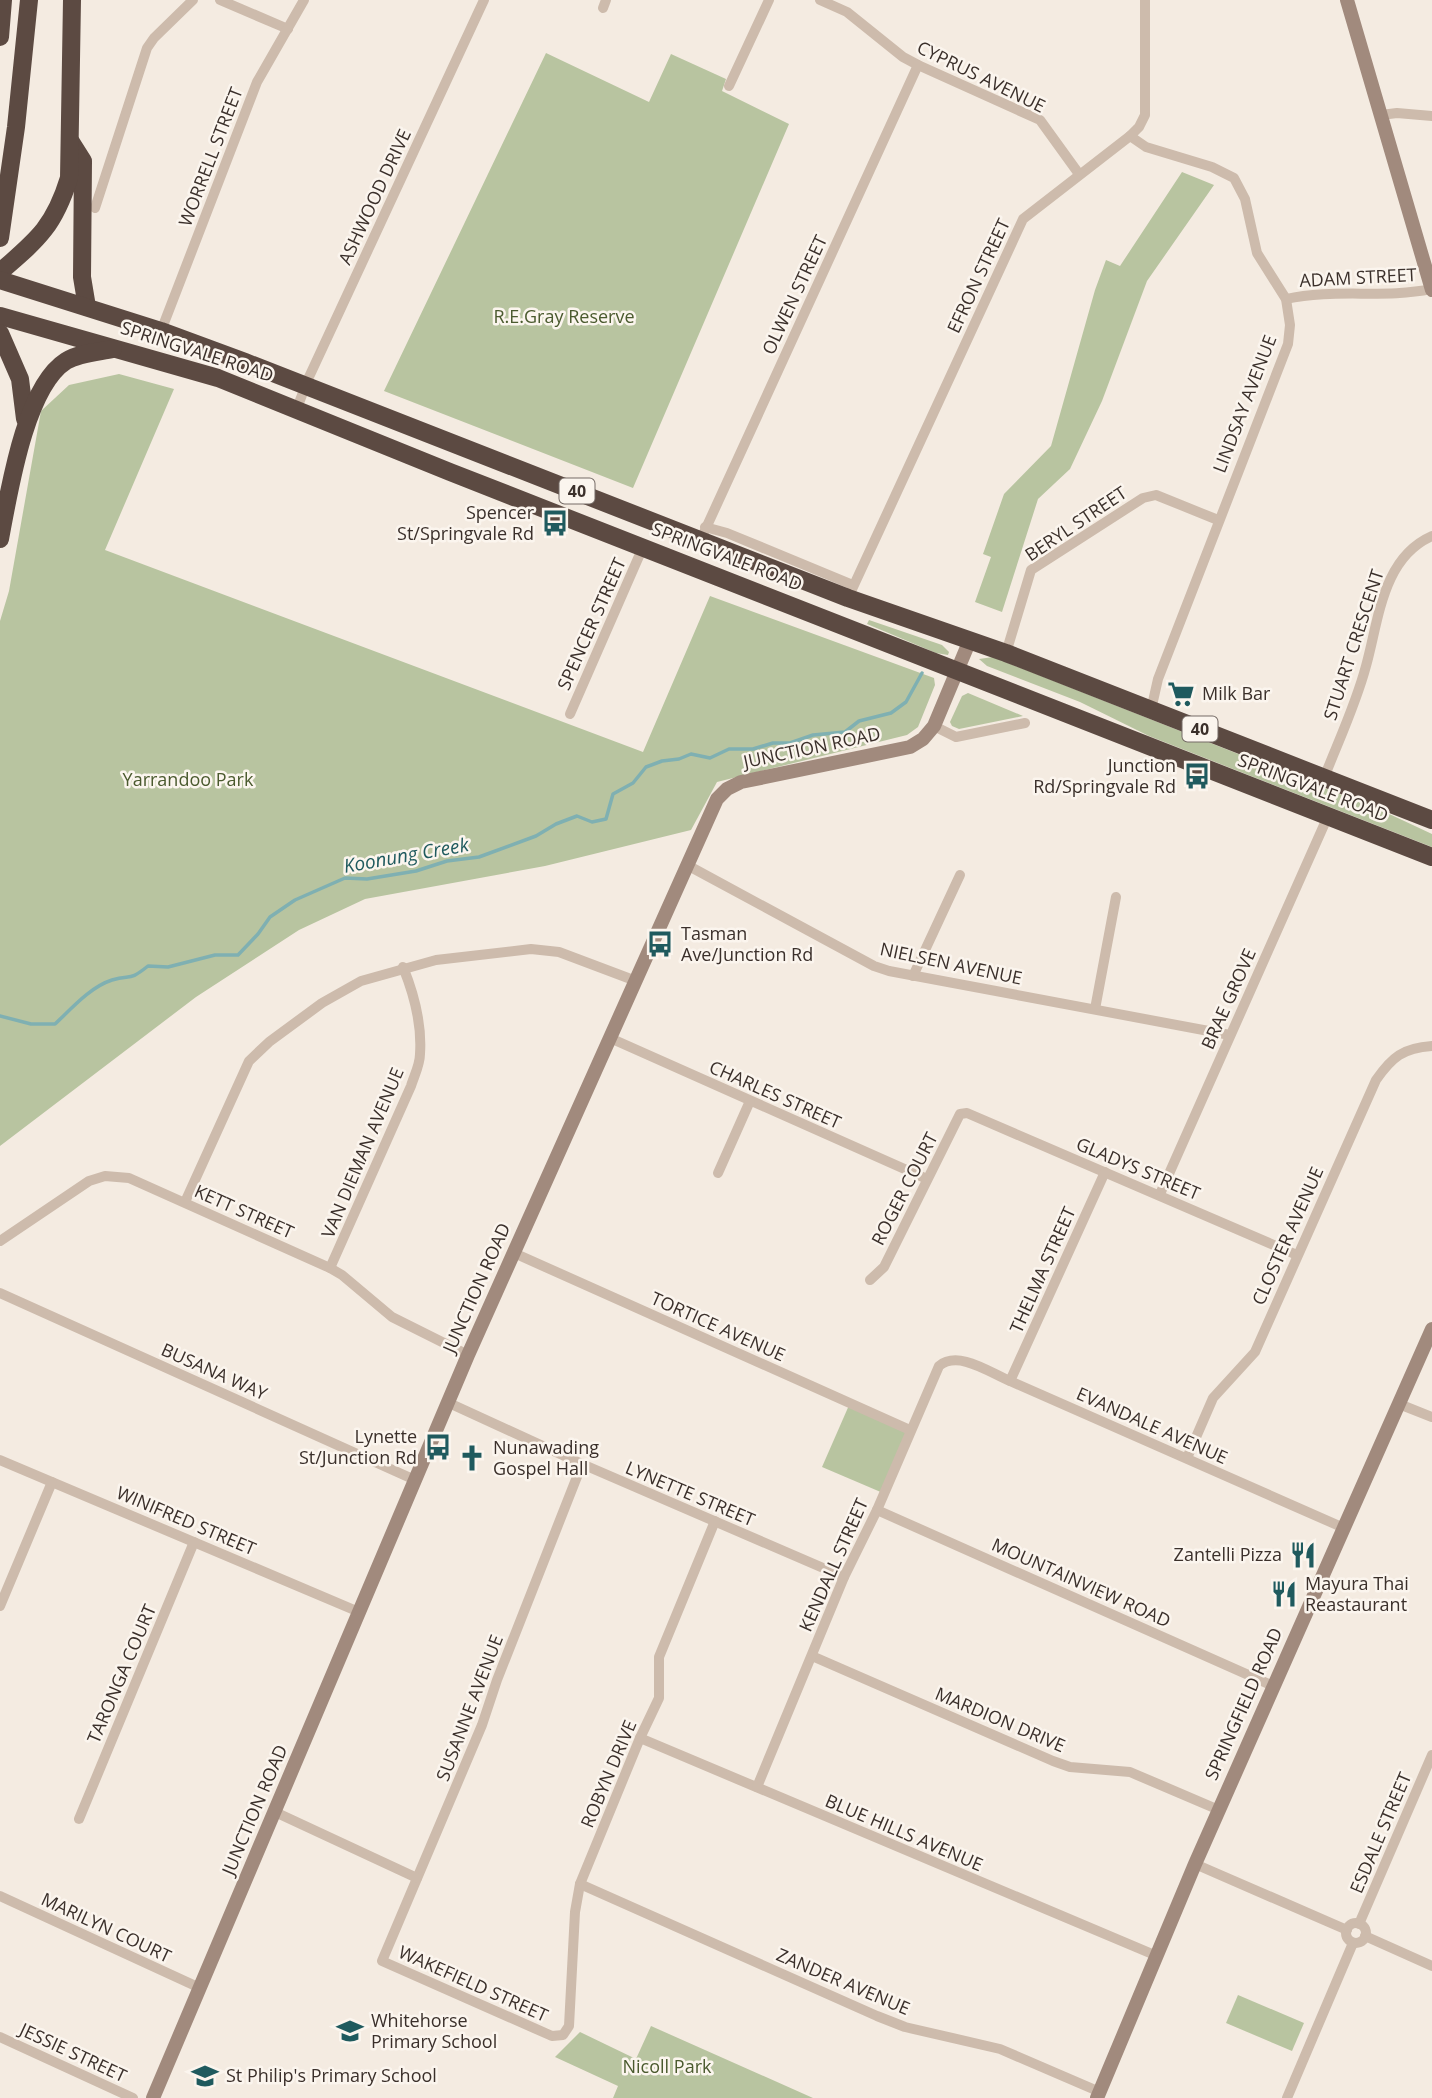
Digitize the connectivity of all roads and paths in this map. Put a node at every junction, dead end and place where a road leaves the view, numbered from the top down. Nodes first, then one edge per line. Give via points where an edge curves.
1 (4, 0) edge
2 (29, 0) edge
3 (72, 0) edge
4 (192, 0) edge
5 (220, 0) edge
6 (303, 0) edge
7 (484, 0) edge
8 (769, 0) edge
9 (820, 0) edge
10 (1145, 0) edge
11 (1347, 0) edge
12 (288, 29) junction
13 (0, 37) edge
14 (918, 65) junction
15 (729, 86) dead end
16 (1381, 115) junction
17 (1432, 116) edge
18 (1130, 136) junction
19 (71, 142) junction
20 (1079, 174) junction
21 (95, 208) dead end
22 (0, 236) edge
23 (4, 279) edge
24 (1432, 289) edge
25 (1286, 299) junction
26 (87, 307) junction
27 (3, 327) edge
28 (161, 331) junction
29 (116, 348) junction
30 (306, 385) junction
31 (297, 408) junction
32 (23, 437) junction
33 (1218, 520) junction
34 (703, 533) junction
35 (1432, 536) edge
36 (0, 539) edge
37 (643, 547) junction
38 (851, 592) junction
39 (970, 640) junction
40 (1006, 653) junction
41 (957, 670) junction
42 (1151, 710) junction
43 (570, 714) dead end
44 (1026, 723) dead end
45 (934, 726) junction
46 (1324, 778) junction
47 (1328, 816) junction
48 (1432, 821) edge
49 (1432, 857) edge
50 (687, 865) junction
51 (960, 875) dead end
52 (1116, 897) dead end
53 (403, 968) junction
54 (913, 976) junction
55 (636, 981) junction
56 (1095, 1009) junction
57 (1230, 1035) junction
58 (610, 1038) junction
59 (1432, 1046) edge
60 (750, 1101) junction
61 (967, 1113) joint
62 (718, 1172) dead end
63 (1105, 1172) junction
64 (927, 1179) junction
65 (1160, 1195) junction
66 (185, 1202) junction
67 (0, 1241) edge
68 (514, 1253) junction
69 (1297, 1255) junction
70 (330, 1268) junction
71 (870, 1280) dead end
72 (0, 1293) edge
73 (1432, 1329) edge
74 (468, 1355) junction
75 (947, 1360) joint
76 (1010, 1381) junction
77 (449, 1403) junction
78 (1399, 1404) junction
79 (1432, 1417) edge
80 (910, 1430) junction
81 (1187, 1458) junction
82 (0, 1461) edge
83 (582, 1464) junction
84 (415, 1480) junction
85 (52, 1482) junction
86 (877, 1510) junction
87 (715, 1521) junction
88 (1343, 1528) junction
89 (194, 1542) junction
90 (844, 1577) junction
91 (0, 1605) edge
92 (359, 1612) junction
93 (811, 1656) junction
94 (1273, 1686) junction
95 (640, 1738) junction
96 (1432, 1755) edge
97 (757, 1787) junction
98 (1219, 1810) junction
99 (275, 1812) junction
100 (79, 1819) dead end
101 (1195, 1864) junction
102 (417, 1878) junction
103 (580, 1884) junction
104 (0, 1896) edge
105 (1359, 1924) junction
106 (1346, 1930) junction
107 (1365, 1936) junction
108 (1353, 1943) junction
109 (1157, 1956) junction
110 (382, 1961) joint
111 (1432, 1966) edge
112 (200, 1988) junction
113 (551, 2036) joint
114 (0, 2037) edge
115 (1098, 2095) edge
116 (133, 2098) edge
117 (153, 2098) edge
118 (1287, 2098) edge

1 - 13 highway
2 - 22 highway
3 - 19 highway
4 - 21 street via 147,48
5 - 12 street
6 - 12 street, WORRELL STREET
7 - 30 street, ASHWOOD DRIVE
8 - 15 street
9 - 14 street, CYPRUS AVENUE via 847,12
10 - 18 street, EFRON STREET via 1145,115
11 - 16 street
12 - 28 street, WORRELL STREET via 257,82
14 - 20 street, CYPRUS AVENUE via 1040,120
14 - 34 street, OLWEN STREET
16 - 17 street
16 - 24 street
18 - 20 street, EFRON STREET
18 - 25 street, LINDSAY AVENUE via 1146,147 1234,178 1245,199 1257,253
19 - 23 highway via 62,202
19 - 26 highway via 83,161 82,277
20 - 38 street, EFRON STREET via 1030,212 1017,231
23 - 26 highway, SPRINGVALE ROAD / 40
24 - 25 street, ADAM STREET
25 - 33 street, LINDSAY AVENUE via 1288,344
26 - 28 highway, SPRINGVALE ROAD / 40
27 - 29 highway, SPRINGVALE ROAD / 40
27 - 32 highway via 23,394
28 - 30 highway, SPRINGVALE ROAD / 40
29 - 31 highway, SPRINGVALE ROAD / 40 via 211,375
29 - 32 highway via 71,358 51,373
30 - 31 street, ASHWOOD DRIVE
30 - 34 highway, SPRINGVALE ROAD / 40
31 - 37 highway, SPRINGVALE ROAD / 40
32 - 36 highway
33 - 40 street, BERYL STREET via 1156,495 1143,498 1031,569
33 - 42 street, LINDSAY AVENUE via 1158,679
34 - 38 highway, SPRINGVALE ROAD / 40
35 - 46 street, STUART CRESCENT via 1417,542 1397,567
37 - 41 highway, SPRINGVALE ROAD / 40
37 - 43 street, SPENCER STREET
38 - 39 highway, SPRINGVALE ROAD / 40
39 - 40 highway, SPRINGVALE ROAD / 40
39 - 41 street, JUNCTION ROAD
40 - 42 highway, SPRINGVALE ROAD / 40
41 - 45 street, JUNCTION ROAD
41 - 47 highway, SPRINGVALE ROAD / 40
42 - 46 highway, SPRINGVALE ROAD / 40
44 - 45 street via 956,737
45 - 50 street, JUNCTION ROAD via 910,747 741,782 727,789
46 - 48 highway, SPRINGVALE ROAD / 40
47 - 49 highway, SPRINGVALE ROAD / 40
47 - 57 street, BRAE GROVE
50 - 54 street, NIELSEN AVENUE via 874,966
50 - 55 street, JUNCTION ROAD
51 - 54 street
52 - 56 street
53 - 55 street via 531,949 559,952
53 - 66 street via 361,981 322,1003 249,1061
53 - 70 street, VAN DIEMAN AVENUE via 420,1029 421,1057
54 - 56 street, NIELSEN AVENUE
55 - 58 street, JUNCTION ROAD
56 - 57 street, NIELSEN AVENUE
57 - 65 street, BRAE GROVE
58 - 60 street, CHARLES STREET
58 - 68 street, JUNCTION ROAD
59 - 69 street, CLOSTER AVENUE via 1405,1051 1388,1062 1376,1080
60 - 62 street
60 - 64 street, CHARLES STREET
61 - 63 street, GLADYS STREET
61 - 64 street, ROGER COURT via 960,1114
63 - 65 street, GLADYS STREET
63 - 76 street, THELMA STREET
64 - 71 street, ROGER COURT via 884,1267
65 - 69 street, GLADYS STREET
66 - 67 street, KETT STREET via 129,1178 105,1175
66 - 70 street, KETT STREET
68 - 74 street, JUNCTION ROAD
68 - 80 street, TORTICE AVENUE
69 - 81 street, CLOSTER AVENUE via 1255,1352 1213,1398
70 - 74 street, KETT STREET via 392,1317
72 - 84 street, BUSANA WAY
73 - 78 street, SPRINGFIELD ROAD
74 - 77 street, JUNCTION ROAD
75 - 76 street, EVANDALE AVENUE via 957,1359
75 - 80 street, KENDALL STREET via 939,1366
76 - 81 street, EVANDALE AVENUE
77 - 83 street, LYNETTE STREET
77 - 84 street, JUNCTION ROAD
78 - 79 street
78 - 88 street, SPRINGFIELD ROAD
80 - 86 street, KENDALL STREET
81 - 88 street, EVANDALE AVENUE
82 - 85 street, WINIFRED STREET
83 - 87 street, LYNETTE STREET
83 - 102 street, SUSANNE AVENUE via 482,1725
84 - 92 street, JUNCTION ROAD
85 - 89 street, WINIFRED STREET
85 - 91 street
86 - 90 street, KENDALL STREET
86 - 94 street, MOUNTAINVIEW ROAD
87 - 90 street, LYNETTE STREET
87 - 95 street, ROBYN DRIVE via 659,1657 659,1698
88 - 94 street, SPRINGFIELD ROAD
89 - 92 street, WINIFRED STREET
89 - 100 street, TARONGA COURT
90 - 93 street, KENDALL STREET
92 - 99 street, JUNCTION ROAD
93 - 97 street, KENDALL STREET
93 - 98 street, MARDION DRIVE via 1053,1761 1070,1767 1130,1772
94 - 98 street, SPRINGFIELD ROAD
95 - 97 street, BLUE HILLS AVENUE
95 - 103 street, ROBYN DRIVE
96 - 105 street, ESDALE STREET
97 - 109 street, BLUE HILLS AVENUE
98 - 101 street, SPRINGFIELD ROAD
99 - 102 street
99 - 112 street, JUNCTION ROAD
101 - 106 street
101 - 109 street, SPRINGFIELD ROAD
102 - 110 street, SUSANNE AVENUE
103 - 113 street, ROBYN DRIVE via 569,2026 563,2035
103 - 115 street, ZANDER AVENUE via 877,2016 1000,2049
104 - 112 street, MARILYN COURT
105 - 106 street
105 - 107 street
106 - 108 street
107 - 108 street
107 - 111 street
108 - 118 street
109 - 115 street, SPRINGFIELD ROAD
110 - 113 street, WAKEFIELD STREET
112 - 117 street, JUNCTION ROAD
114 - 116 street, JESSIE STREET

